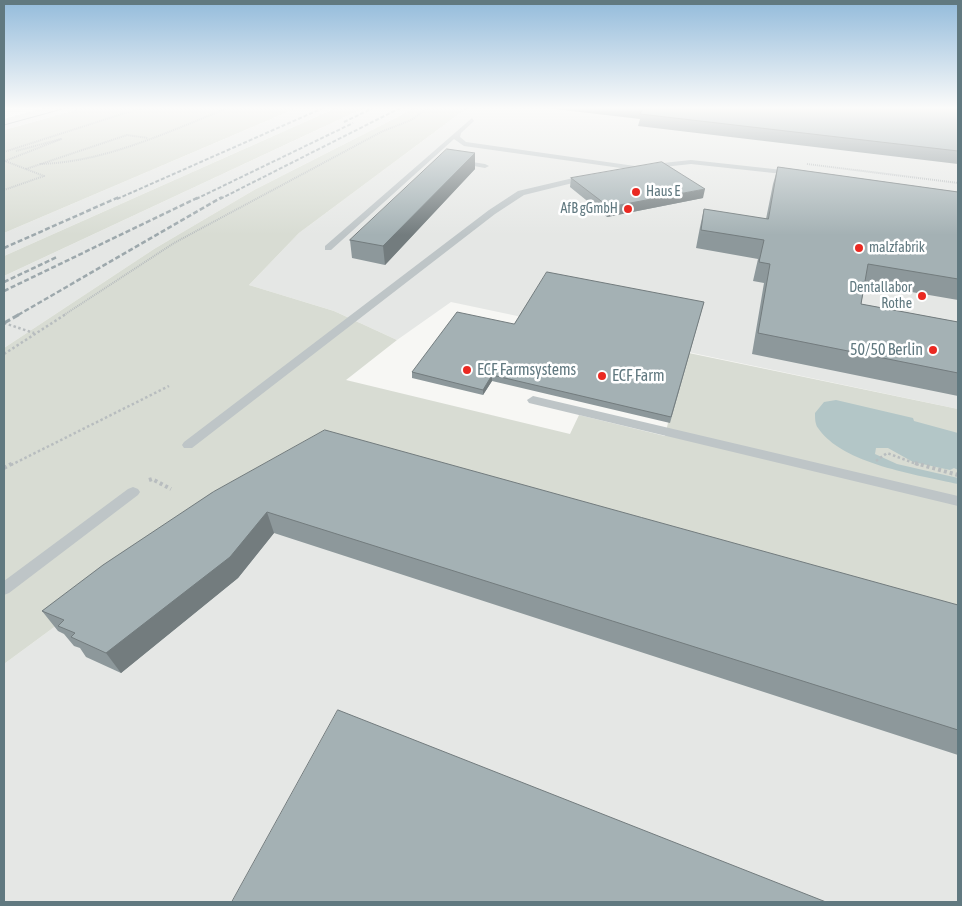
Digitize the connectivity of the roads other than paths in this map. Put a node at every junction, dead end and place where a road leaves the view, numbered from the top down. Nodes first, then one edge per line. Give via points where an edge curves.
1 (440, 150) edge
2 (509, 150) edge
3 (456, 162) edge
4 (485, 166) dead end
5 (635, 168) junction
6 (805, 175) edge
7 (328, 248) dead end
8 (533, 400) dead end
9 (188, 445) dead end
10 (133, 492) dead end
11 (958, 501) edge
12 (4, 589) edge

1 - 7 lane
2 - 5 lane
3 - 4 lane
5 - 6 lane via 691,162
5 - 9 lane via 573,179 521,193
8 - 11 lane
10 - 12 lane

